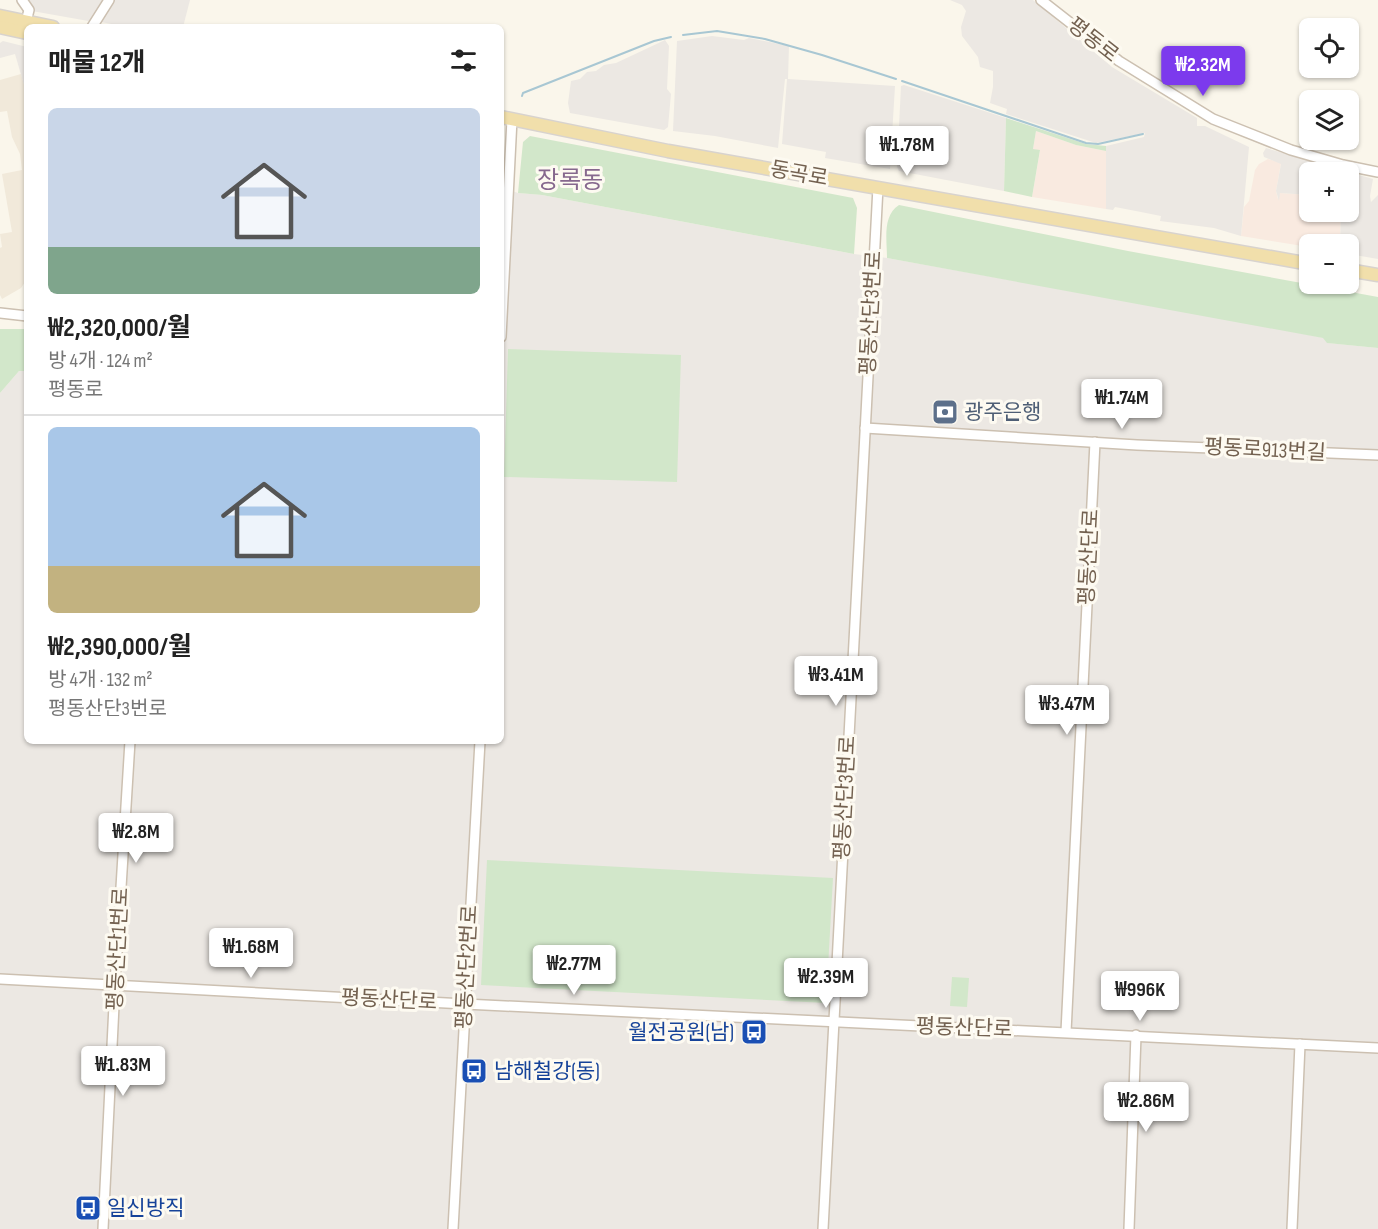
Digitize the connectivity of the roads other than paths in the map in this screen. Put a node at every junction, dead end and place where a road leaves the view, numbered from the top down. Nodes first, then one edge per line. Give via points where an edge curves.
1 (22, 0) edge
2 (109, 0) edge
3 (1041, 0) edge
4 (0, 16) edge
5 (27, 24) edge
6 (94, 24) edge
7 (24, 26) edge
8 (0, 27) edge
9 (24, 27) edge
10 (507, 118) edge
11 (1378, 172) edge
12 (878, 187) junction
13 (504, 228) edge
14 (1299, 262) edge
15 (1359, 272) edge
16 (1378, 275) edge
17 (0, 313) edge
18 (24, 316) edge
19 (865, 428) junction
20 (1095, 442) junction
21 (1378, 456) edge
22 (130, 744) edge
23 (480, 744) edge
24 (0, 979) edge
25 (115, 985) junction
26 (465, 1004) junction
27 (833, 1023) junction
28 (1066, 1032) junction
29 (1136, 1035) junction
30 (1300, 1044) junction
31 (1378, 1048) edge
32 (103, 1229) edge
33 (453, 1229) edge
34 (823, 1229) edge
35 (1129, 1229) edge
36 (1292, 1229) edge

1 - 5 street via 29,10
2 - 6 street
3 - 11 street, 평동로 via 1119,61 1213,118 1291,150
4 - 7 main road
8 - 9 main road
10 - 12 main road, 동곡로 via 668,151
10 - 13 street
12 - 14 main road, 동곡로
12 - 19 street, 평동산단3번로
15 - 16 main road
17 - 18 street
19 - 20 street, 평동로913번길
19 - 27 street, 평동산단3번로
20 - 21 street, 평동로913번길
20 - 28 street, 평동산단로
22 - 25 street, 평동산단1번로
23 - 26 street, 평동산단2번로
24 - 25 street, 평동산단로
25 - 26 street, 평동산단로
25 - 32 street, 평동산단1번로
26 - 27 street, 평동산단로
26 - 33 street, 평동산단2번로
27 - 28 street, 평동산단로
27 - 34 street, 평동산단3번로
28 - 29 street, 평동산단로
29 - 30 street, 평동산단로
29 - 35 street
30 - 31 street, 평동산단로
30 - 36 street

